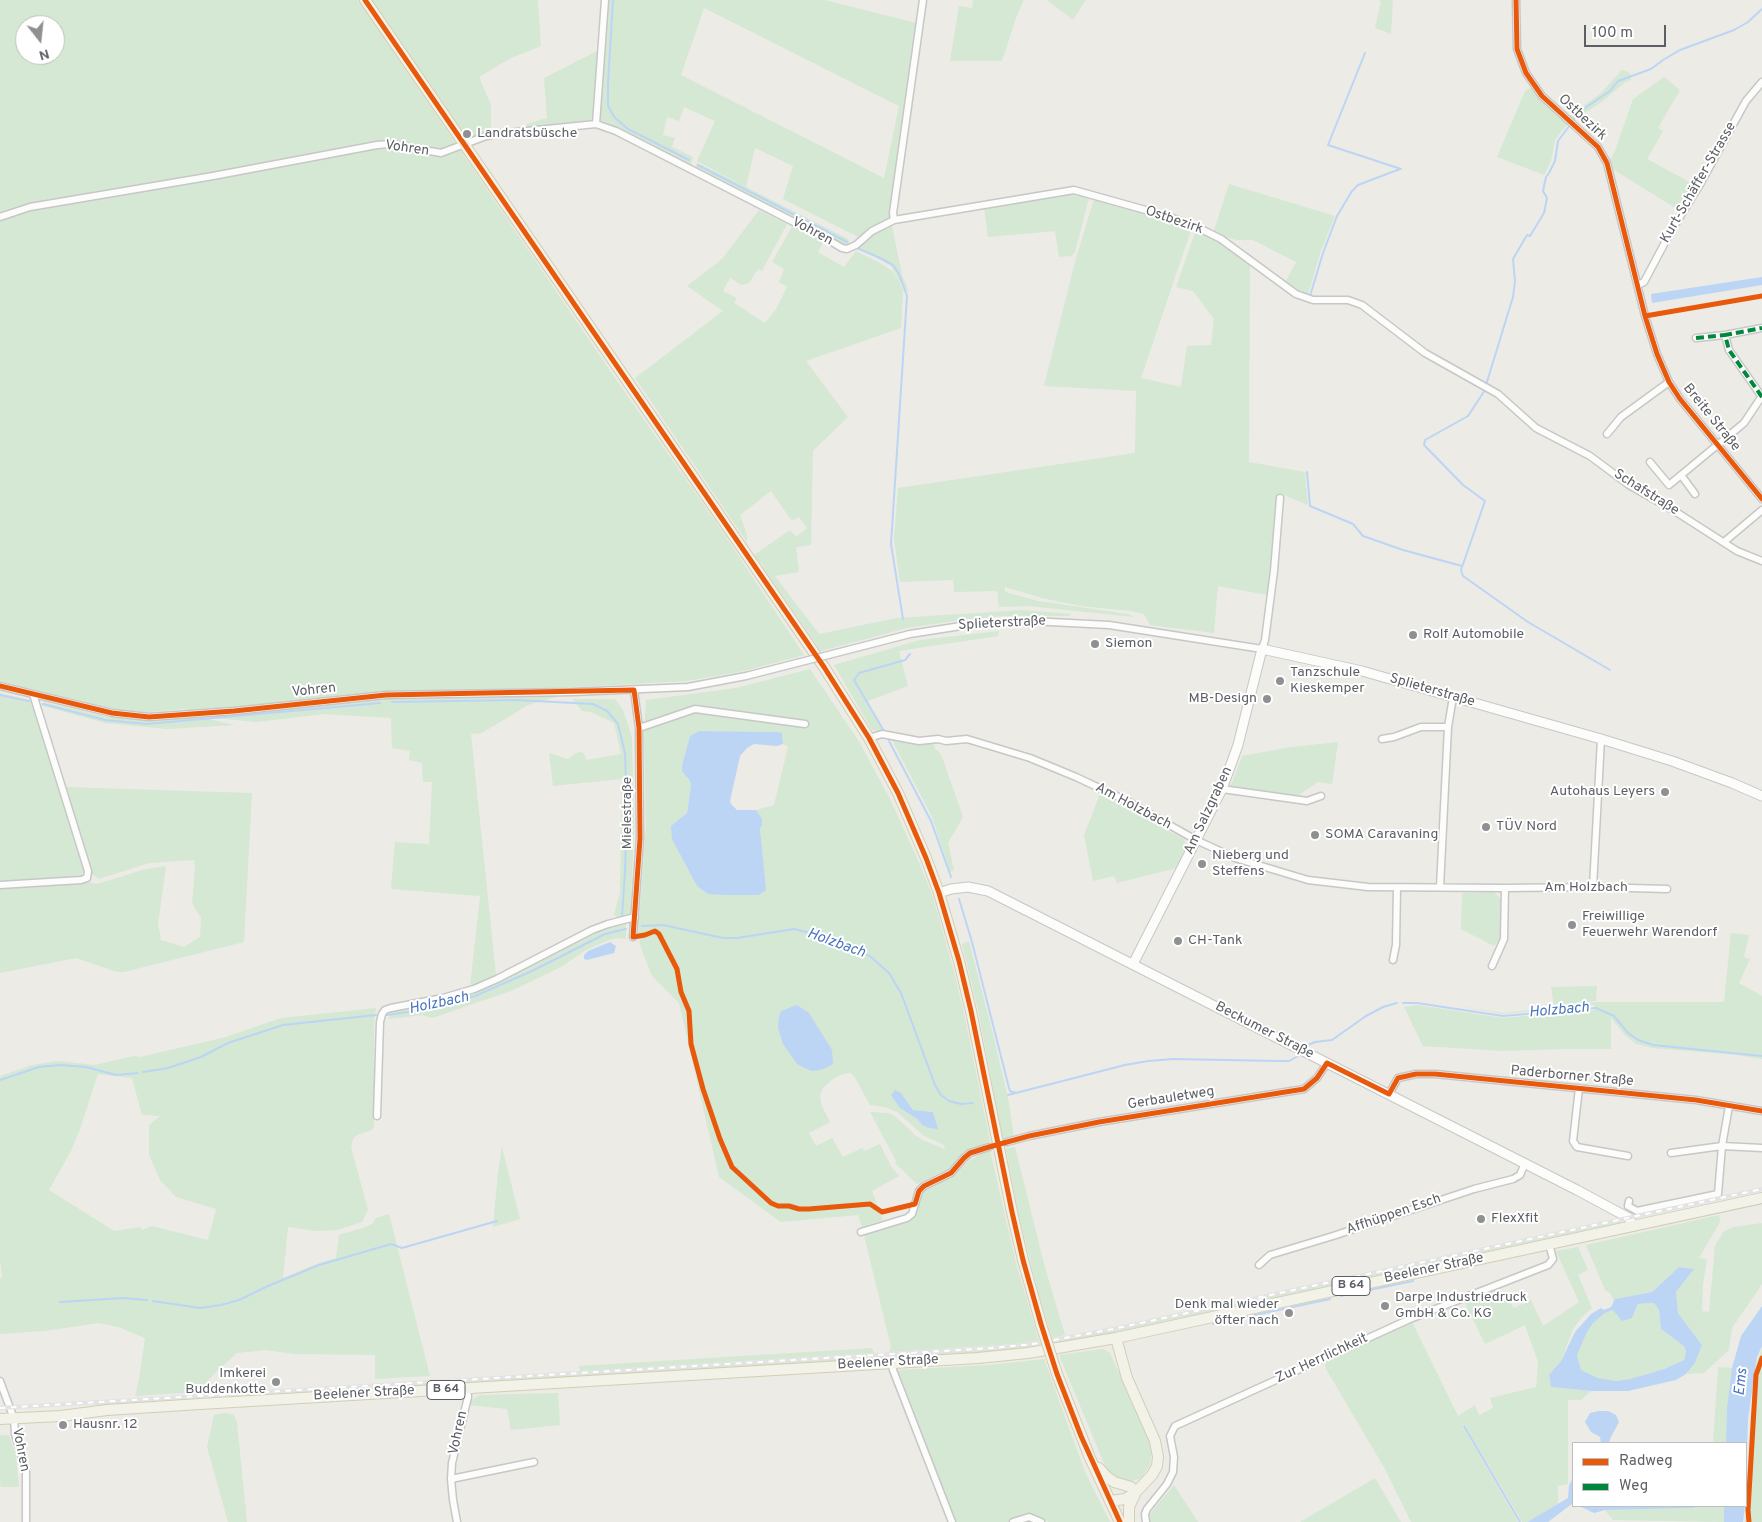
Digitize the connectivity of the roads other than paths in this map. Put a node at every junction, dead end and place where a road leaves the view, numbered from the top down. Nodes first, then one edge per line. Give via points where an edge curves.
1 (365, 0) edge
2 (605, 0) edge
3 (923, 0) edge
4 (1516, 0) edge
5 (1762, 82) edge
6 (596, 124) junction
7 (465, 144) junction
8 (0, 217) edge
9 (894, 220) junction
10 (872, 231) joint
11 (1638, 286) junction
12 (1762, 328) edge
13 (1725, 335) junction
14 (1696, 338) dead end
15 (1669, 382) junction
16 (1762, 396) edge
17 (1607, 434) dead end
18 (1569, 444) joint
19 (1718, 445) junction
20 (1650, 462) dead end
21 (1681, 475) junction
22 (1695, 494) dead end
23 (1280, 498) dead end
24 (1762, 499) edge
25 (1762, 510) edge
26 (1724, 542) junction
27 (1762, 561) edge
28 (1262, 649) junction
29 (746, 676) joint
30 (0, 686) edge
31 (634, 690) junction
32 (33, 694) junction
33 (1453, 697) junction
34 (805, 724) dead end
35 (1448, 727) junction
36 (639, 728) junction
37 (869, 738) junction
38 (1382, 739) dead end
39 (1601, 739) junction
40 (1222, 789) junction
41 (1321, 796) dead end
42 (1762, 796) edge
43 (1196, 840) junction
44 (0, 885) edge
45 (1440, 887) junction
46 (1593, 887) junction
47 (1397, 888) junction
48 (1505, 888) junction
49 (1667, 889) dead end
50 (939, 892) junction
51 (635, 917) junction
52 (633, 937) dead end
53 (1393, 960) dead end
54 (1133, 964) junction
55 (1492, 966) dead end
56 (1328, 1063) junction
57 (1579, 1088) junction
58 (1389, 1094) junction
59 (1729, 1106) junction
60 (1762, 1111) edge
61 (377, 1116) dead end
62 (1007, 1142) dead end
63 (1722, 1146) junction
64 (989, 1147) dead end
65 (1762, 1148) edge
66 (1671, 1153) dead end
67 (1628, 1156) dead end
68 (1525, 1163) junction
69 (1762, 1198) edge
70 (1628, 1201) dead end
71 (1633, 1226) junction
72 (861, 1232) dead end
73 (1549, 1244) junction
74 (1259, 1264) dead end
75 (1116, 1338) junction
76 (892, 1363) junction
77 (0, 1381) edge
78 (467, 1388) junction
79 (0, 1419) edge
80 (14, 1419) junction
81 (1090, 1458) junction
82 (534, 1462) dead end
83 (451, 1479) junction
84 (1133, 1490) junction
85 (1110, 1501) junction
86 (26, 1522) edge
87 (457, 1522) edge
88 (952, 1522) edge
89 (1013, 1522) edge
90 (1041, 1522) edge
91 (1120, 1522) edge
92 (1129, 1522) edge
93 (1146, 1522) edge

1 - 7 main road
2 - 6 street
3 - 9 street
4 - 11 street, Ostbezirk via 1517,49 1531,81 1542,96 1590,139 1607,162
5 - 11 street, Kurt-Schäffer-Strasse via 1746,101 1644,282
6 - 7 street, Vohren via 497,134
6 - 10 street, Vohren via 616,131 842,248 856,245
7 - 8 street, Vohren via 441,153 390,144 377,145 30,207
7 - 37 main road
9 - 10 street, Ostbezirk
9 - 18 street, Ostbezirk via 1074,190 1167,216 1221,239 1296,294 1313,300 1348,300 1362,304 1425,353 1486,386 1536,428
11 - 15 street, Breite Straße via 1657,354
12 - 13 street
13 - 14 street
13 - 16 street via 1729,350
15 - 17 street, Breite Straße via 1620,417
15 - 19 street, Breite Straße
16 - 19 street via 1744,423
18 - 26 street, Schafstraße via 1629,485
19 - 21 street, Breite Straße
19 - 24 street, Breite Straße
20 - 21 street via 1669,485
21 - 22 street
23 - 28 street via 1273,581
25 - 26 street
26 - 27 street, Schafstraße
28 - 29 street, Splieterstraße, bridge via 1119,626 1031,621 961,626 910,634
28 - 33 street, Splieterstraße via 1362,671
28 - 40 street, Am Salzgraben via 1238,745
29 - 31 street, Vohren via 688,687
30 - 32 street, Vohren
31 - 32 street, Vohren via 386,695 150,717 112,713
31 - 36 street, Mielestraße
32 - 44 street via 88,871 87,878
33 - 35 street
33 - 39 street, Splieterstraße
34 - 36 street via 695,709
35 - 38 street via 1421,726
35 - 45 street
36 - 51 street, Mielestraße via 640,838
37 - 43 street, Am Holzbach via 882,734 919,741 967,739 1030,758 1127,801
37 - 50 main road via 902,801
39 - 42 street, Splieterstraße via 1672,761
39 - 46 street
40 - 41 street via 1307,801
40 - 43 street, Am Salzgraben
43 - 47 street, Am Holzbach via 1235,858 1308,880
43 - 54 street, Am Salzgraben
45 - 47 street, Am Holzbach
45 - 48 street, Am Holzbach
46 - 48 street, Am Holzbach
46 - 49 street, Am Holzbach
47 - 53 street
48 - 55 street via 1504,939
50 - 54 street, Beckumer Straße via 968,887 988,891
50 - 81 main road, bridge via 961,969 1023,1260 1057,1374
51 - 52 street, Mielestraße
51 - 61 street via 592,930 474,989 385,1010 380,1022
54 - 56 street, Beckumer Straße
56 - 58 street, Beckumer Straße
56 - 62 street, Gerbauletweg via 1304,1089 1099,1122
57 - 58 street, Paderborner Straße via 1416,1074 1398,1078
57 - 59 street, Paderborner Straße
57 - 67 street via 1573,1141 1577,1147
58 - 68 street, Beckumer Straße
59 - 60 street, Paderborner Straße
59 - 63 street
63 - 65 street
63 - 66 street
63 - 70 street via 1718,1194 1637,1211 1628,1206
64 - 72 street via 970,1154 951,1173 924,1186 919,1191 912,1214 906,1218
68 - 71 street, Beckumer Straße via 1629,1218
68 - 74 street, Affhüppen Esch via 1520,1175 1513,1179 1270,1255
69 - 71 main road, Beelener Straße / B 64
71 - 73 main road, Beelener Straße / B 64
73 - 75 main road, Beelener Straße / B 64
73 - 93 street, Zur Herrlichkeit via 1553,1259 1548,1265 1410,1319 1175,1426 1170,1436 1173,1472 1145,1514
75 - 76 main road, Beelener Straße / B 64 via 1028,1353
75 - 84 main road via 1130,1385 1157,1446 1157,1466 1146,1482
76 - 78 main road, Beelener Straße / B 64
76 - 88 street
77 - 80 street, Vohren
78 - 80 main road, Beelener Straße / B 64 via 107,1410
78 - 83 street, Vohren
79 - 80 main road, Beelener Straße / B 64
80 - 86 street, Vohren via 26,1472
81 - 84 main road via 1110,1480
81 - 85 main road
82 - 83 street, Vohren
83 - 87 street, Vohren
84 - 85 main road via 1119,1492
84 - 92 main road
85 - 91 main road
89 - 90 street via 1029,1517

